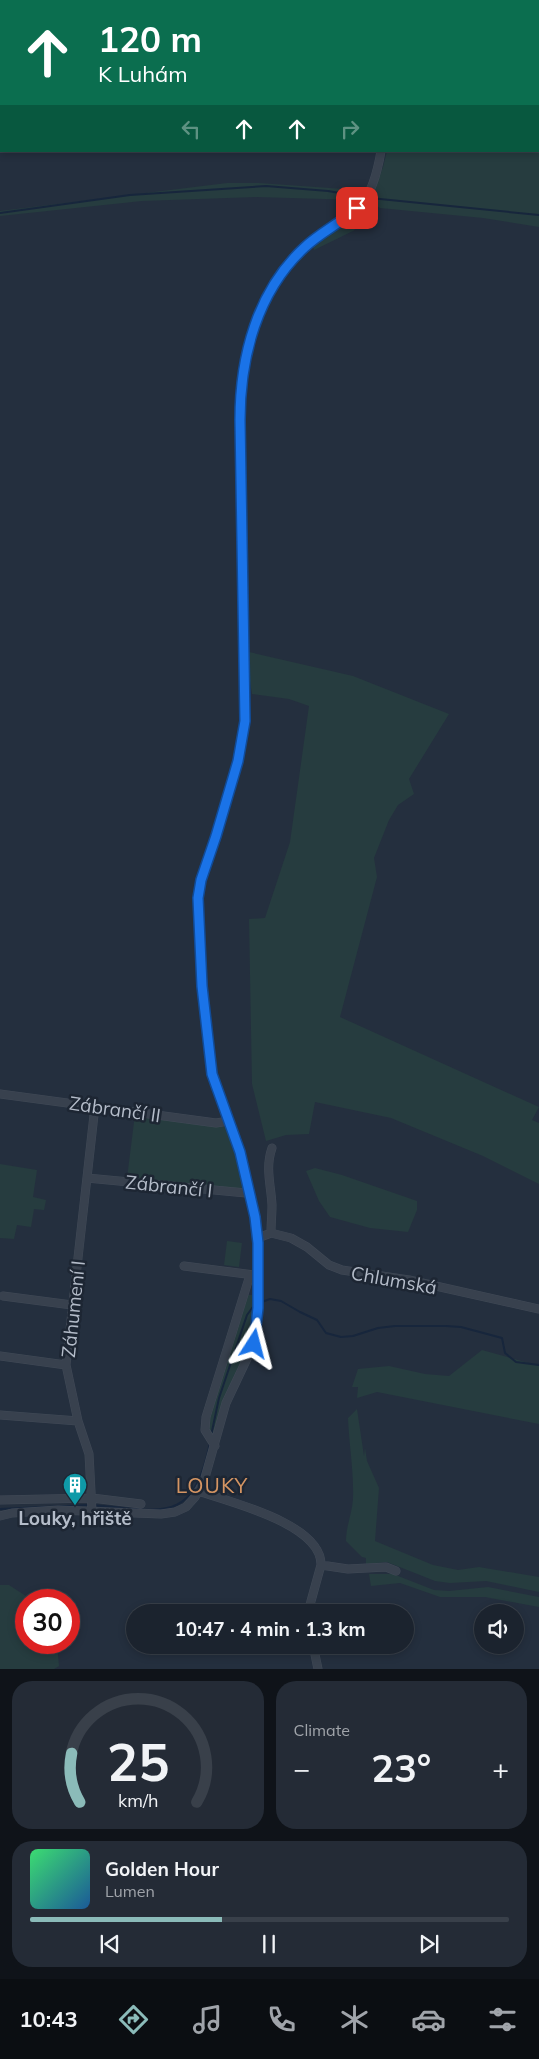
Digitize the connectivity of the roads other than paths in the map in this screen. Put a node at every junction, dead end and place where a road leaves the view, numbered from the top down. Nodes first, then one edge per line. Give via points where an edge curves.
1 (381, 152) edge
2 (0, 1094) edge
3 (95, 1106) junction
4 (229, 1121) junction
5 (272, 1148) dead end
6 (87, 1178) junction
7 (250, 1191) junction
8 (271, 1233) junction
9 (258, 1238) junction
10 (184, 1266) dead end
11 (254, 1275) junction
12 (3, 1296) dead end
13 (72, 1305) junction
14 (539, 1309) edge
15 (0, 1356) edge
16 (66, 1365) junction
17 (0, 1415) edge
18 (78, 1421) junction
19 (212, 1442) junction
20 (198, 1491) junction
21 (3, 1500) edge
22 (92, 1504) junction
23 (141, 1504) dead end
24 (4, 1515) edge
25 (321, 1566) junction
26 (396, 1571) dead end
27 (310, 1604) edge
28 (312, 1654) edge
29 (318, 1669) edge

1 - 4 street via 366,196 355,210 307,246 281,275 258,316 241,380 244,730 198,898 210,1062
2 - 3 street, Zábrančí II
3 - 4 street, Zábrančí II via 216,1123
3 - 6 street, Záhumení I
4 - 7 street
5 - 8 street via 268,1179 272,1203
6 - 7 street, Zábrančí I
6 - 13 street, Záhumení I
7 - 9 street
8 - 9 street
8 - 14 street, Chlumská via 291,1238 329,1265 342,1270 404,1279
9 - 11 street
10 - 11 street
11 - 19 street via 258,1298 254,1344
11 - 19 street via 206,1417 204,1430
12 - 13 street
13 - 16 street, Záhumení I
15 - 16 street
16 - 18 street, Záhumení I
17 - 18 street
18 - 22 street, Záhumení I via 89,1454
19 - 20 street via 210,1464
20 - 22 street via 190,1504 175,1512 161,1514
20 - 25 street via 263,1513 286,1525 314,1544
21 - 22 street
21 - 24 street
22 - 23 street
22 - 24 street
25 - 26 street via 348,1569 386,1567
25 - 27 street
28 - 29 street

